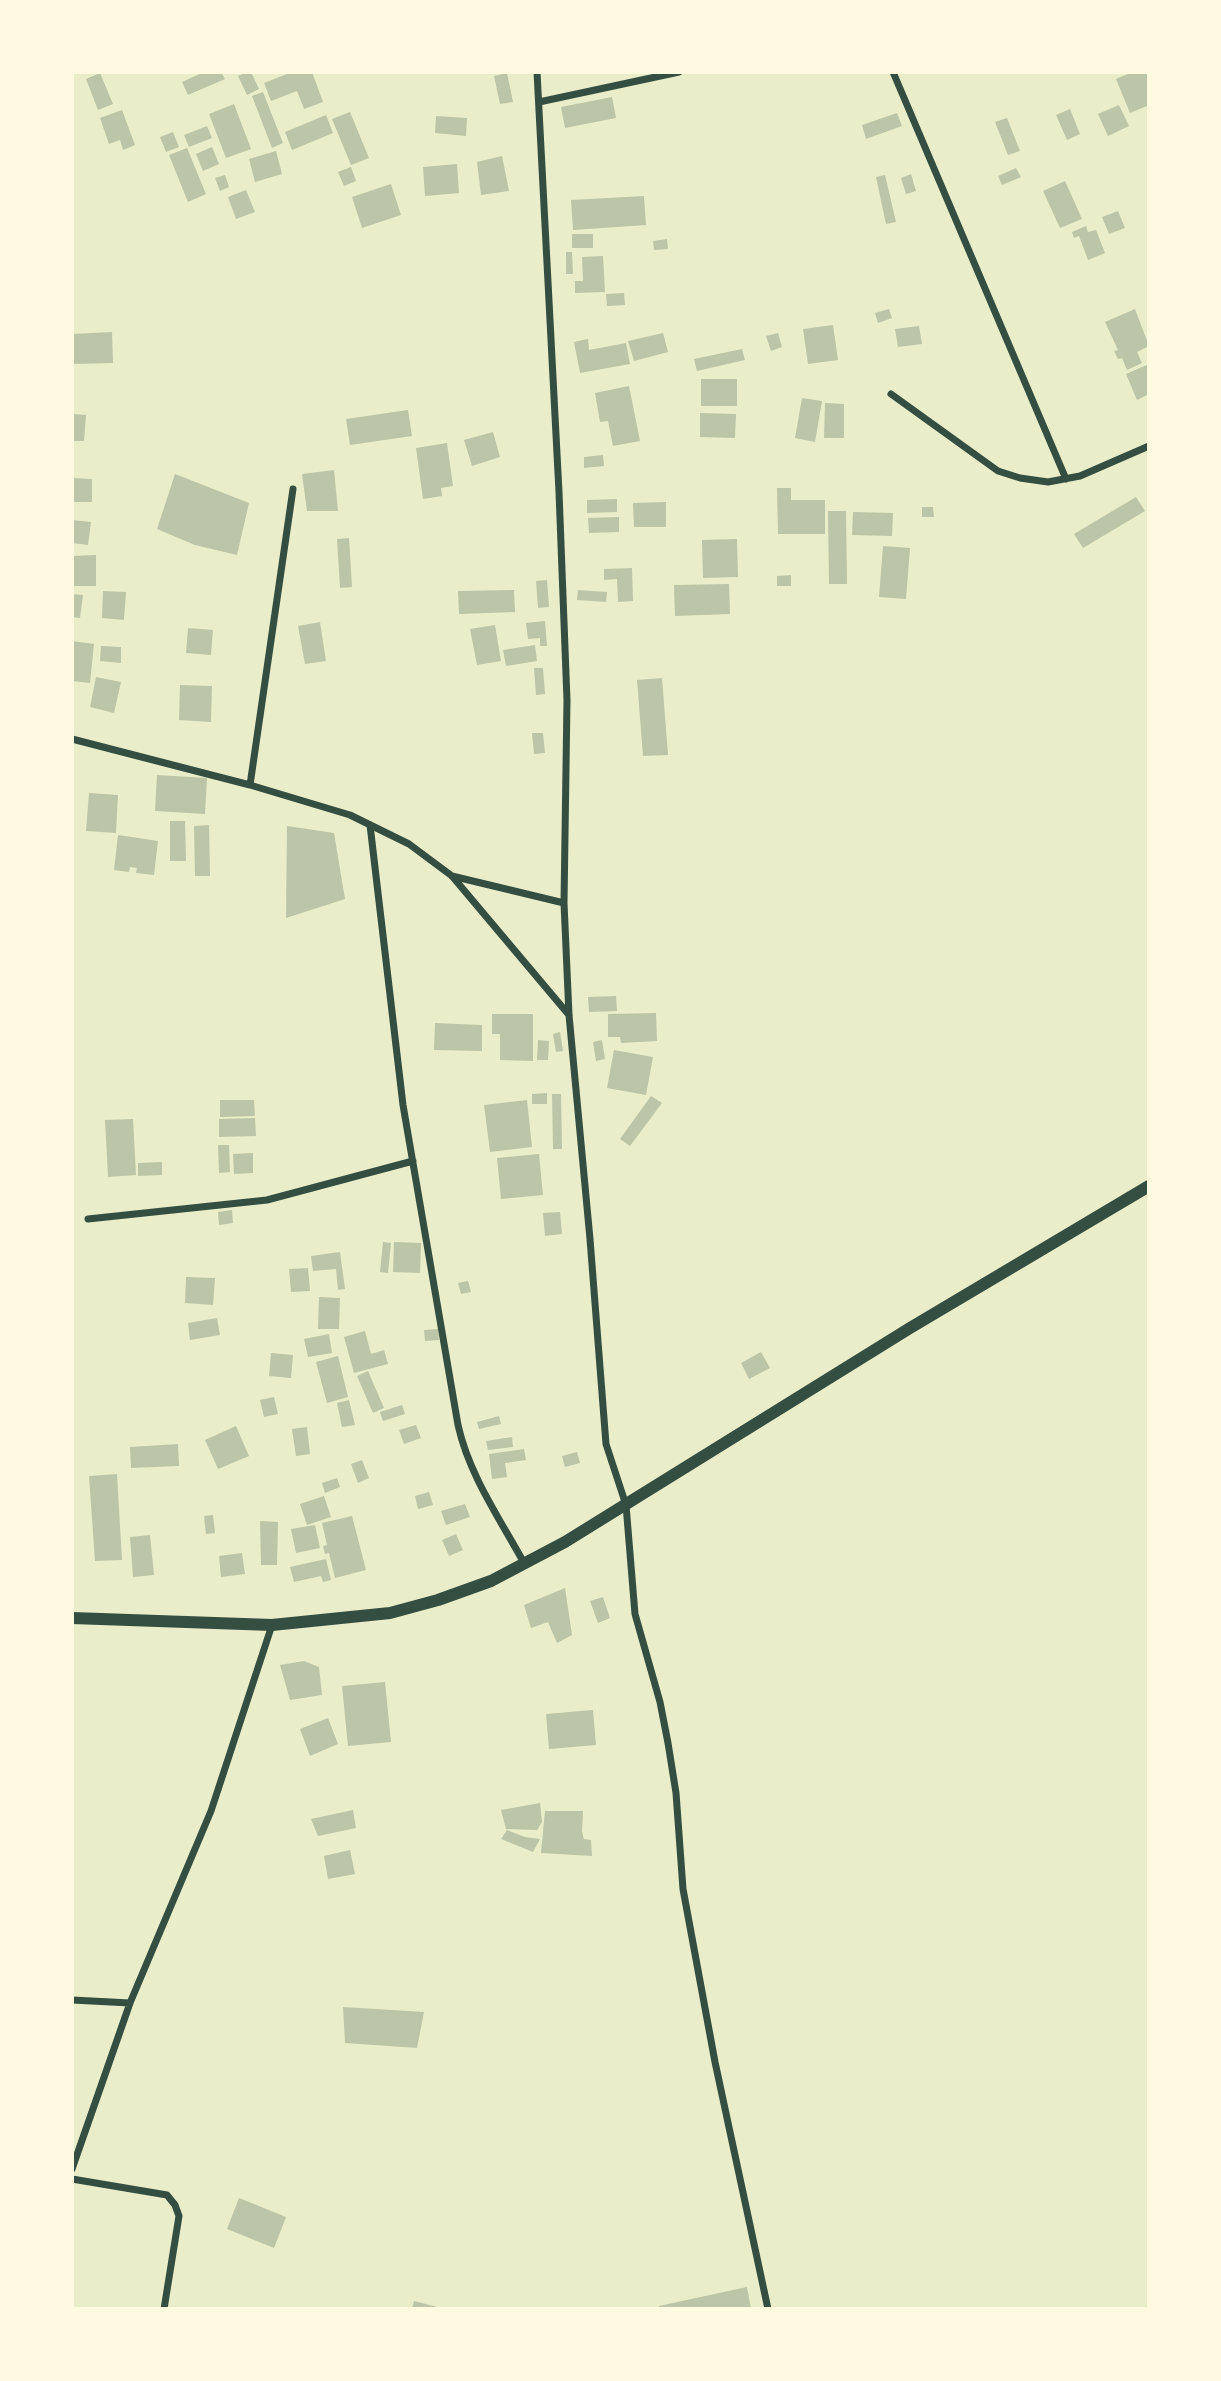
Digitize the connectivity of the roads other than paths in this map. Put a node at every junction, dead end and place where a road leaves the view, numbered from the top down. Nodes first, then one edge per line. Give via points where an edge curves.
1 (537, 72) edge
2 (678, 72) edge
3 (893, 72) edge
4 (539, 102) junction
5 (891, 394) dead end
6 (1149, 446) edge
7 (1066, 480) junction
8 (293, 489) dead end
9 (72, 739) edge
10 (250, 785) junction
11 (370, 825) junction
12 (452, 876) junction
13 (564, 903) junction
14 (569, 1015) junction
15 (413, 1161) junction
16 (1149, 1186) edge
17 (88, 1219) dead end
18 (626, 1505) junction
19 (524, 1563) junction
20 (72, 1618) edge
21 (272, 1625) junction
22 (72, 2000) edge
23 (130, 2003) junction
24 (72, 2169) edge
25 (72, 2179) edge
26 (164, 2309) edge
27 (768, 2309) edge

1 - 4 street
2 - 4 street
3 - 7 street
4 - 13 street via 567,701
5 - 7 street via 998,471 1048,482
6 - 7 street
8 - 10 street
9 - 10 street
10 - 11 street
11 - 12 street via 409,845
11 - 15 street
12 - 13 street
12 - 14 street
13 - 14 street
14 - 18 street via 606,1444
15 - 17 street via 267,1200
15 - 19 street via 462,1440 478,1481
16 - 18 main road
18 - 19 main road
18 - 27 street via 635,1614 660,1702 676,1793 683,1889
19 - 21 main road via 491,1581 402,1610
20 - 21 main road
21 - 23 street via 211,1811
22 - 23 street
23 - 24 street
25 - 26 street via 167,2195 175,2205 179,2216

